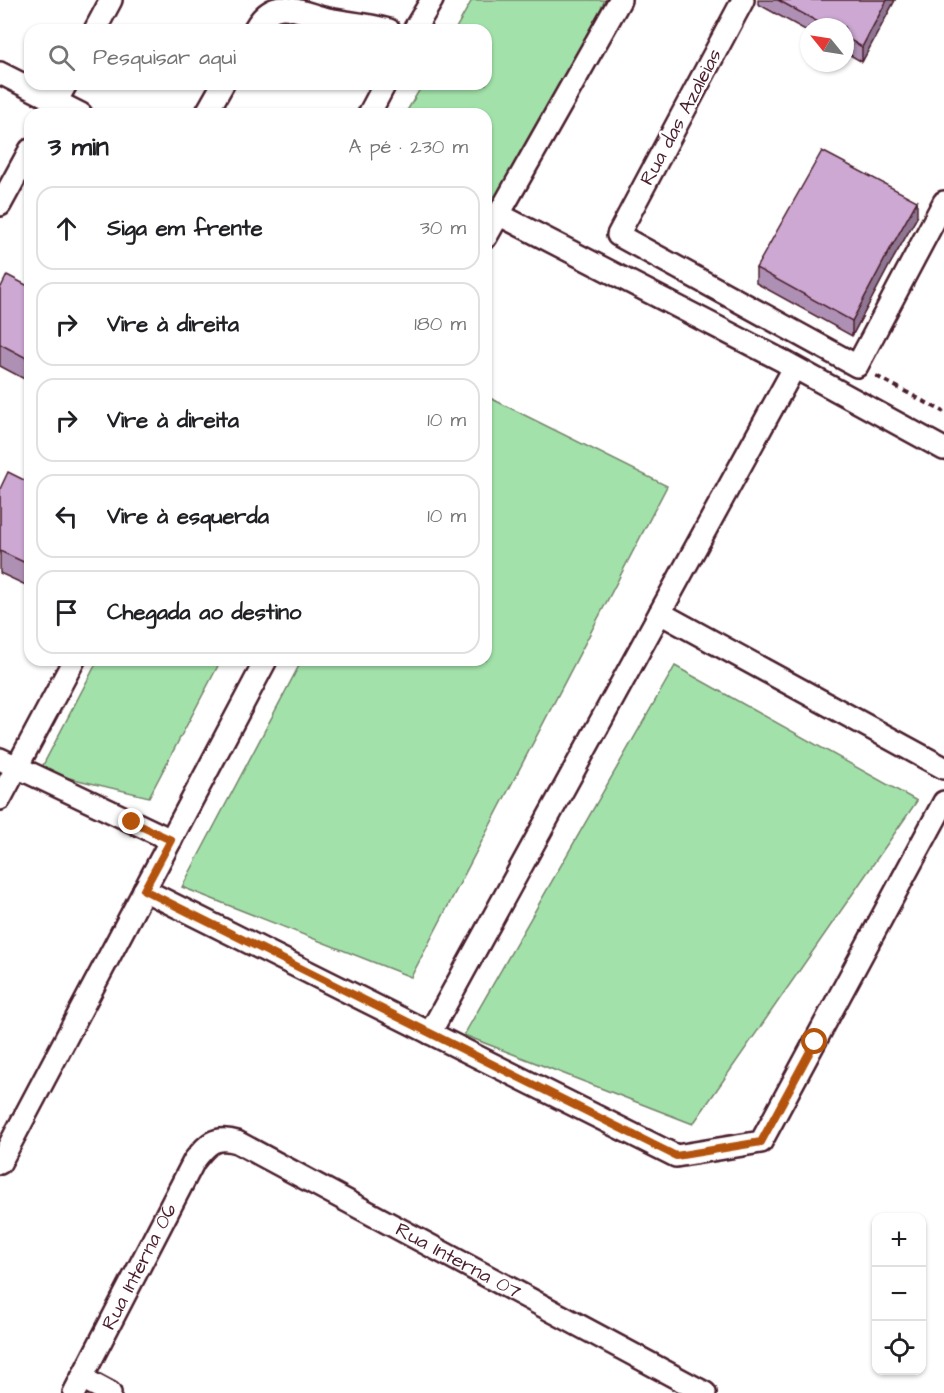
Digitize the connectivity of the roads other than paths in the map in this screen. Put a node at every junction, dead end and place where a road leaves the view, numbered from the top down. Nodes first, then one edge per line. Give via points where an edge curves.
1 (111, 0) edge
2 (432, 0) edge
3 (620, 0) edge
4 (743, 0) edge
5 (98, 24) edge
6 (257, 24) edge
7 (369, 24) edge
8 (418, 24) edge
9 (0, 73) edge
10 (24, 84) edge
11 (36, 90) edge
12 (220, 90) edge
13 (382, 90) edge
14 (57, 100) edge
15 (71, 108) edge
16 (209, 108) edge
17 (372, 108) edge
18 (24, 161) edge
19 (944, 202) edge
20 (0, 205) edge
21 (498, 214) junction
22 (492, 226) edge
23 (794, 368) junction
24 (944, 448) edge
25 (660, 613) junction
26 (70, 666) edge
27 (263, 666) edge
28 (8, 763) edge
29 (944, 768) edge
30 (0, 799) edge
31 (944, 802) edge
32 (171, 840) junction
33 (144, 890) junction
34 (430, 1033) junction
35 (210, 1143) joint
36 (0, 1163) edge
37 (78, 1386) edge
38 (110, 1393) edge
39 (705, 1393) edge

1 - 5 street
2 - 8 street
3 - 21 street
4 - 19 street, Rua das Azaleias via 618,235 857,366
6 - 7 street via 270,11 284,7 330,20
9 - 10 street
11 - 14 street
12 - 16 street
13 - 17 street
14 - 15 street
18 - 20 street
21 - 22 street
21 - 23 street
23 - 24 street
23 - 25 street
25 - 29 street
25 - 34 street
26 - 28 street
27 - 32 street
28 - 30 street
28 - 32 street
31 - 34 street via 761,1142 676,1156
32 - 33 street
33 - 34 street
33 - 36 street
35 - 37 street, Rua Interna 06 via 194,1161
35 - 39 street, Rua Interna 07 via 226,1138 237,1142
37 - 38 street

